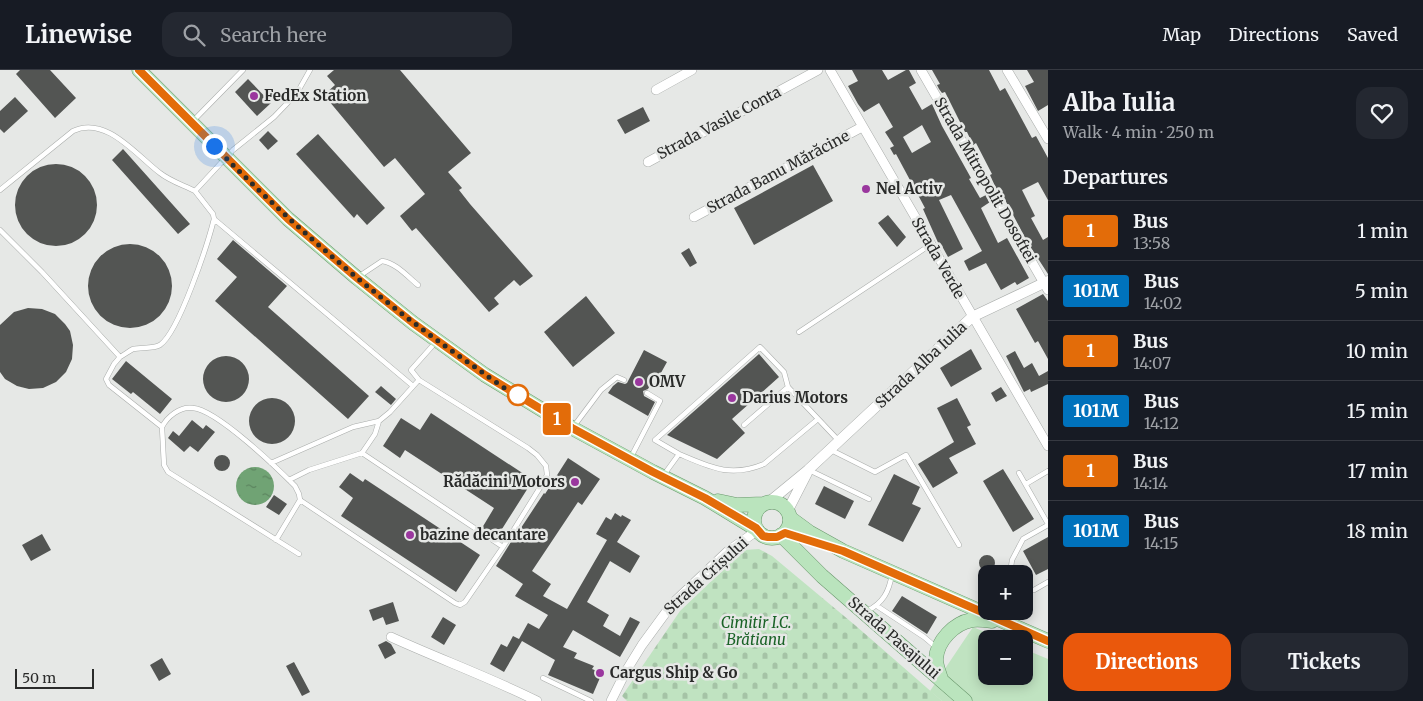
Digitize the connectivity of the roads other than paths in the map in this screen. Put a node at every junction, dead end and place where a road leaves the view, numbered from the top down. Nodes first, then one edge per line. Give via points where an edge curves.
1 (139, 70) edge
2 (243, 70) edge
3 (310, 70) edge
4 (692, 70) edge
5 (818, 70) edge
6 (830, 70) edge
7 (921, 70) edge
8 (1007, 70) edge
9 (656, 90) dead end
10 (191, 123) junction
11 (862, 127) junction
12 (1048, 138) edge
13 (226, 158) junction
14 (648, 162) dead end
15 (0, 190) edge
16 (195, 191) junction
17 (694, 217) dead end
18 (214, 218) junction
19 (0, 230) edge
20 (930, 245) junction
21 (357, 278) junction
22 (1047, 284) edge
23 (418, 285) dead end
24 (972, 317) junction
25 (799, 332) dead end
26 (437, 340) junction
27 (120, 357) junction
28 (418, 380) junction
29 (624, 380) dead end
30 (414, 386) junction
31 (788, 387) junction
32 (647, 393) dead end
33 (818, 419) junction
34 (379, 421) junction
35 (744, 425) dead end
36 (162, 427) junction
37 (572, 428) junction
38 (839, 441) junction
39 (1048, 446) edge
40 (830, 449) junction
41 (362, 453) junction
42 (679, 454) junction
43 (630, 460) junction
44 (271, 463) junction
45 (808, 470) junction
46 (1048, 471) edge
47 (1019, 473) dead end
48 (662, 477) junction
49 (289, 480) junction
50 (1026, 484) junction
51 (705, 498) junction
52 (868, 499) dead end
53 (300, 500) junction
54 (766, 503) junction
55 (789, 514) junction
56 (1048, 525) edge
57 (759, 531) junction
58 (783, 534) junction
59 (276, 540) junction
60 (959, 544) dead end
61 (503, 547) junction
62 (843, 551) junction
63 (299, 554) dead end
64 (1011, 565) edge
65 (892, 573) junction
66 (822, 576) junction
67 (1048, 582) edge
68 (1033, 590) edge
69 (870, 609) junction
70 (1007, 624) junction
71 (391, 637) dead end
72 (1048, 641) edge
73 (938, 649) junction
74 (543, 678) dead end
75 (941, 679) junction
76 (537, 701) edge
77 (591, 701) edge
78 (611, 701) edge
79 (965, 701) edge

1 - 10 main road
2 - 10 lane
3 - 13 lane via 297,93
4 - 9 street
5 - 14 street, Strada Vasile Conta
6 - 11 street, Strada Verde
7 - 22 street, Strada Mitropolit Dosoftei
8 - 12 street
10 - 13 main road
11 - 17 street, Strada Banu Mărăcine
11 - 20 street, Strada Verde
13 - 16 lane
13 - 21 main road via 288,219
15 - 16 lane via 82,126 116,136 168,179
16 - 18 lane
18 - 27 lane via 197,272 168,335 159,345 133,349
18 - 30 lane
19 - 27 lane
20 - 24 street, Strada Verde
20 - 25 lane
21 - 23 lane via 382,261 396,266
21 - 26 main road
22 - 24 street, Strada Alba Iulia
24 - 38 street, Strada Alba Iulia
24 - 39 street, Strada Verde
26 - 28 lane via 411,370
26 - 37 main road via 485,375
27 - 36 lane via 106,379
28 - 30 lane
28 - 61 lane via 533,452 546,466 547,475
29 - 37 lane via 617,377 601,390
30 - 34 lane
31 - 33 lane
31 - 35 lane
31 - 42 lane via 784,372 760,348 655,440
32 - 43 lane via 660,401
33 - 38 lane
33 - 42 lane via 764,464 753,468 732,472
34 - 41 lane via 375,434
34 - 44 lane via 354,427
36 - 44 lane via 178,411 192,407 208,412
36 - 59 lane via 164,466 168,472
37 - 43 main road
38 - 40 street, Strada Alba Iulia
40 - 45 street, Strada Alba Iulia
40 - 60 lane via 875,472 906,456
41 - 49 lane
41 - 61 lane
42 - 48 lane
43 - 48 main road
44 - 49 lane
45 - 52 lane
45 - 54 street, Strada Alba Iulia
45 - 55 street, Strada Alba Iulia
46 - 50 lane
47 - 50 lane
48 - 51 main road
49 - 53 lane
50 - 56 lane
51 - 54 main road via 737,505
51 - 57 main road, Strada Pasajului
53 - 59 lane
53 - 61 lane via 460,605 473,593
54 - 55 main road via 780,503
54 - 57 main road via 754,518
55 - 58 main road via 788,528
55 - 62 main road via 809,532
56 - 64 lane via 1023,540
57 - 58 main road via 773,538
57 - 66 main road, Strada Pasajului
57 - 78 street, Strada Crișului via 728,552 672,604 642,645
58 - 62 main road
58 - 66 main road, Strada Pasajului
59 - 63 lane
62 - 65 main road
65 - 69 lane via 886,593
65 - 70 main road
66 - 69 main road, Strada Pasajului
67 - 68 lane
69 - 73 lane via 924,637
69 - 75 main road, Strada Pasajului
70 - 72 main road
70 - 73 main road via 969,620 950,631
71 - 76 street
73 - 75 main road via 936,658
74 - 77 lane
75 - 79 main road, Strada Pasajului

